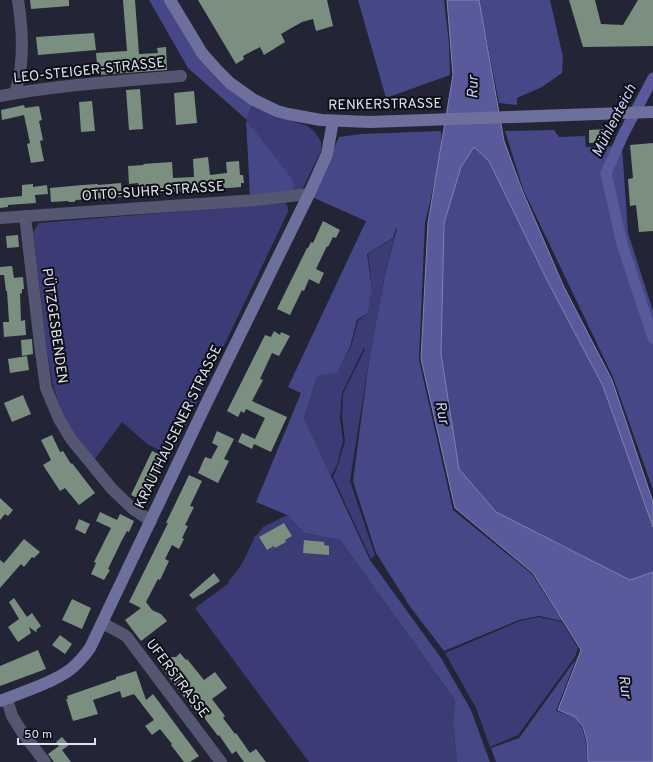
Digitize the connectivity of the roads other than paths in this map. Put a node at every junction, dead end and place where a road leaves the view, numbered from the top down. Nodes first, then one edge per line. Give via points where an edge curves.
1 (18, 0) edge
2 (170, 0) edge
3 (181, 76) dead end
4 (15, 93) junction
5 (0, 96) edge
6 (642, 113) edge
7 (333, 121) junction
8 (308, 194) junction
9 (25, 216) junction
10 (0, 218) edge
11 (151, 521) junction
12 (102, 623) junction
13 (3, 700) edge
14 (45, 762) edge
15 (221, 762) edge

1 - 4 street via 21,62
2 - 7 street, RENKERSTRASSE via 202,53 230,83 254,100 277,111 299,117
3 - 4 street, LEO-STEIGER-STRASSE
4 - 5 street, LEO-STEIGER-STRASSE
6 - 7 street, RENKERSTRASSE
7 - 8 street, KRAUTHAUSENER STRASSE via 327,154
8 - 9 street, OTTO-SUHR-STRASSE
8 - 11 street, KRAUTHAUSENER STRASSE
9 - 10 street, OTTO-SUHR-STRASSE
9 - 11 street, PÜTZGESBENDEN via 46,388 71,439 112,489 132,509
11 - 12 street, KRAUTHAUSENER STRASSE
12 - 13 street, KRAUTHAUSENER STRASSE via 86,653 62,675
12 - 15 street, UFERSTRASSE via 127,637
13 - 14 street via 22,732

